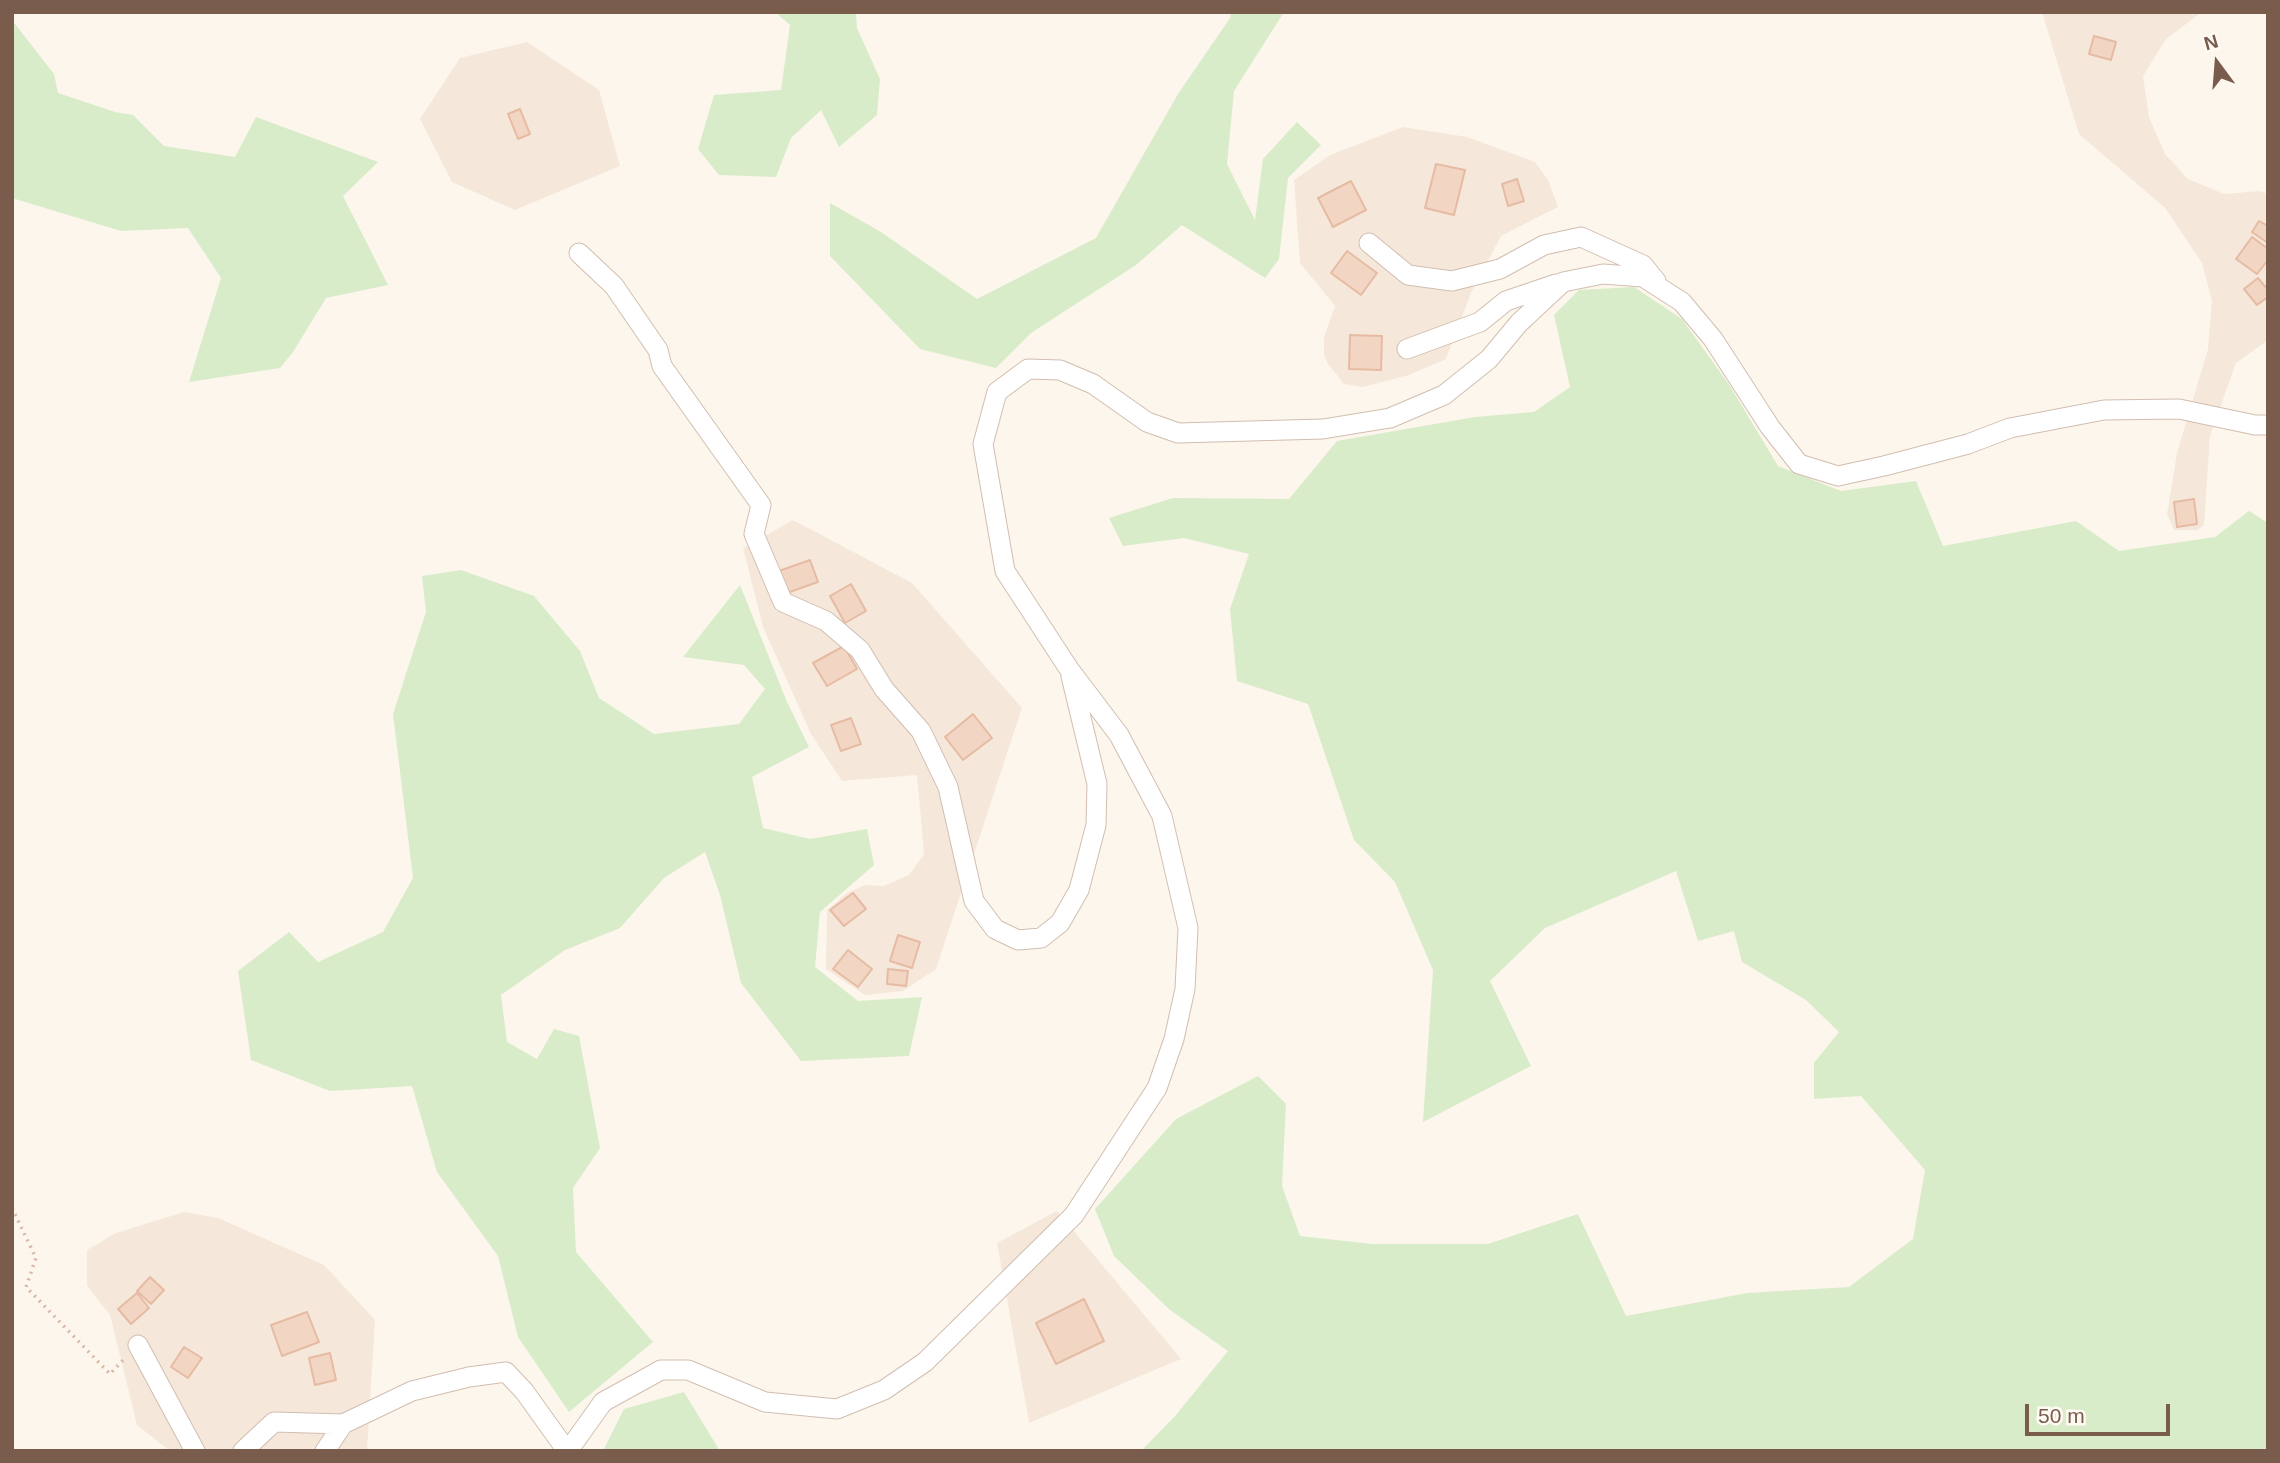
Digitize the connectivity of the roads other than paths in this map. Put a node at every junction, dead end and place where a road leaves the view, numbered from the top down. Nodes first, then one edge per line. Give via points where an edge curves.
1 (1369, 243) dead end
2 (579, 253) dead end
3 (1563, 282) junction
4 (1663, 290) junction
5 (1407, 349) dead end
6 (2268, 425) edge
7 (1069, 669) junction
8 (138, 1345) road end
9 (343, 1424) junction
10 (195, 1451) edge
11 (243, 1451) edge
12 (325, 1451) edge
13 (567, 1451) edge

1 - 4 street via 1408,275 1452,281 1500,269 1544,245 1581,237 1643,265
2 - 7 street via 614,286 658,350 662,366 761,505 754,534 783,602 826,621 860,650 884,689 921,731 948,787 974,901 995,929 1018,940 1041,938 1060,923 1079,890 1096,825 1097,784
3 - 4 street via 1603,274 1643,277
3 - 5 street via 1506,300 1480,322
3 - 7 street via 1489,359 1453,388 1390,418 1323,429 1178,433 1147,422 1093,384 1060,370 1028,369 997,392 983,444 1005,571
4 - 6 street via 1682,302 1713,339 1799,464 1838,475 1968,444 2010,428 2104,410 2179,409
7 - 13 street via 1119,735 1162,816 1188,928 1185,989 1174,1039 1157,1088 1131,1129 1074,1215 925,1362 884,1390 837,1409 765,1402 688,1370 661,1370 603,1402
8 - 10 street
9 - 11 street via 274,1422
9 - 12 street
9 - 13 street via 412,1391 506,1372

